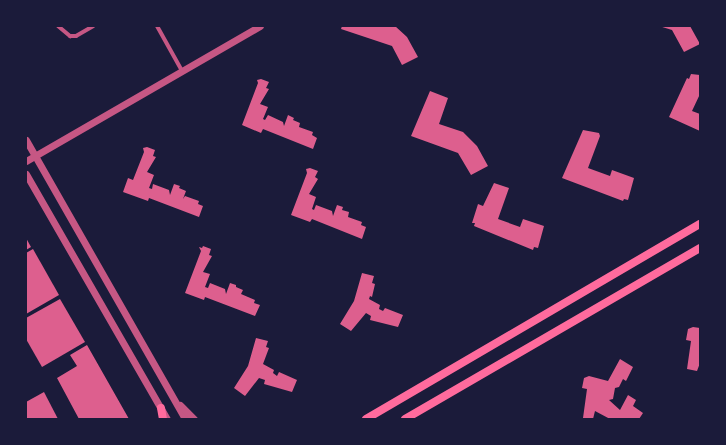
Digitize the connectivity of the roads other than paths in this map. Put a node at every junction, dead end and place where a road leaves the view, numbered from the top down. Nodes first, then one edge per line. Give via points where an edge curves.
1 (58, 26) edge
2 (93, 26) edge
3 (157, 26) edge
4 (260, 26) edge
5 (182, 72) junction
6 (26, 140) edge
7 (35, 156) junction
8 (26, 161) edge
9 (26, 174) edge
10 (700, 224) edge
11 (700, 248) edge
12 (172, 395) junction
13 (161, 408) junction
14 (163, 419) edge
15 (167, 419) edge
16 (186, 419) edge
17 (194, 419) edge
18 (366, 419) edge
19 (405, 419) edge

1 - 2 street via 70,36 76,36
3 - 5 street
4 - 5 street
5 - 7 street
6 - 7 street
7 - 8 street
7 - 12 street
9 - 13 street
10 - 18 main road
11 - 19 main road
12 - 16 street
12 - 17 street
13 - 14 main road
13 - 15 street

